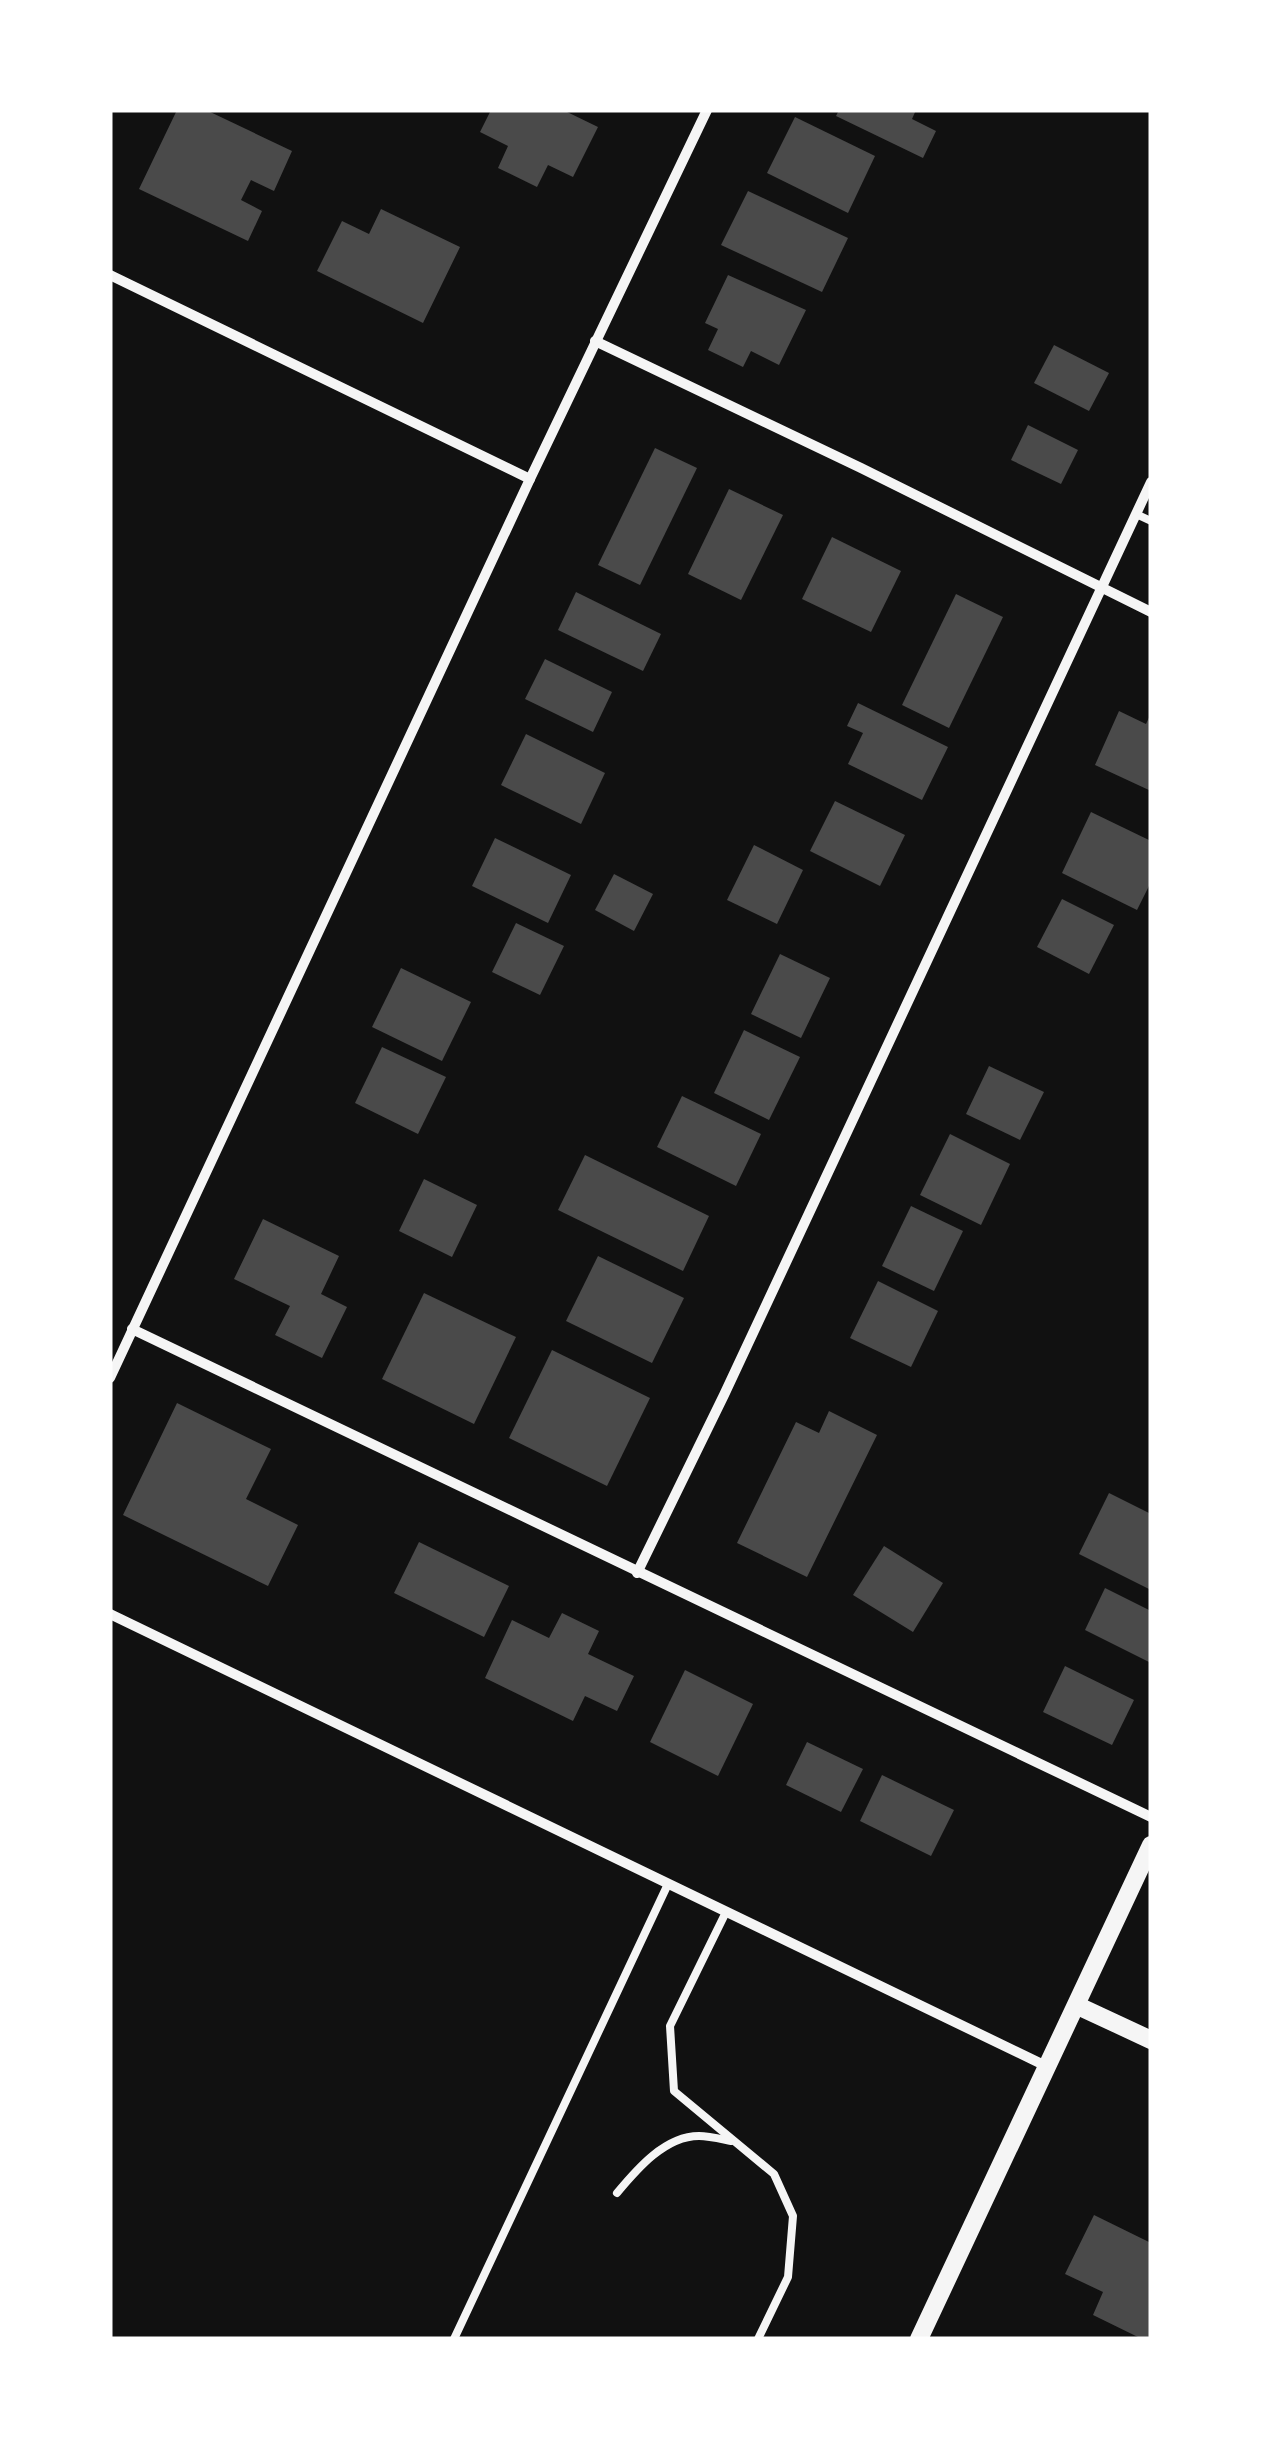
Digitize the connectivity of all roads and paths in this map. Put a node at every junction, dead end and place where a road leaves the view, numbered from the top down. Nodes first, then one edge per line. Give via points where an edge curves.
1 (707, 110) edge
2 (110, 274) edge
3 (594, 342) junction
4 (530, 479) junction
5 (1151, 482) edge
6 (1136, 514) junction
7 (1151, 521) edge
8 (1100, 588) junction
9 (1151, 612) edge
10 (132, 1329) junction
11 (110, 1378) edge
12 (637, 1572) junction
13 (110, 1614) edge
14 (1151, 1817) edge
15 (1151, 1845) edge
16 (668, 1884) junction
17 (726, 1912) junction
18 (1078, 2006) junction
19 (1151, 2040) edge
20 (1048, 2068) junction
21 (735, 2142) junction
22 (617, 2194) dead end
23 (454, 2339) edge
24 (758, 2339) edge
25 (919, 2339) edge

1 - 3 street
2 - 4 street
3 - 4 street
3 - 8 street
4 - 10 street
5 - 6 street
6 - 7 lane
6 - 8 street
8 - 9 street
8 - 12 street
10 - 11 street
10 - 12 street
12 - 14 street
13 - 16 street
15 - 18 street
16 - 17 street
16 - 23 lane
17 - 20 street
17 - 21 lane via 670,2026 674,2091
18 - 19 street
18 - 20 street
20 - 25 street
21 - 22 lane via 696,2136 668,2144
21 - 24 lane via 774,2174 793,2216 788,2277

